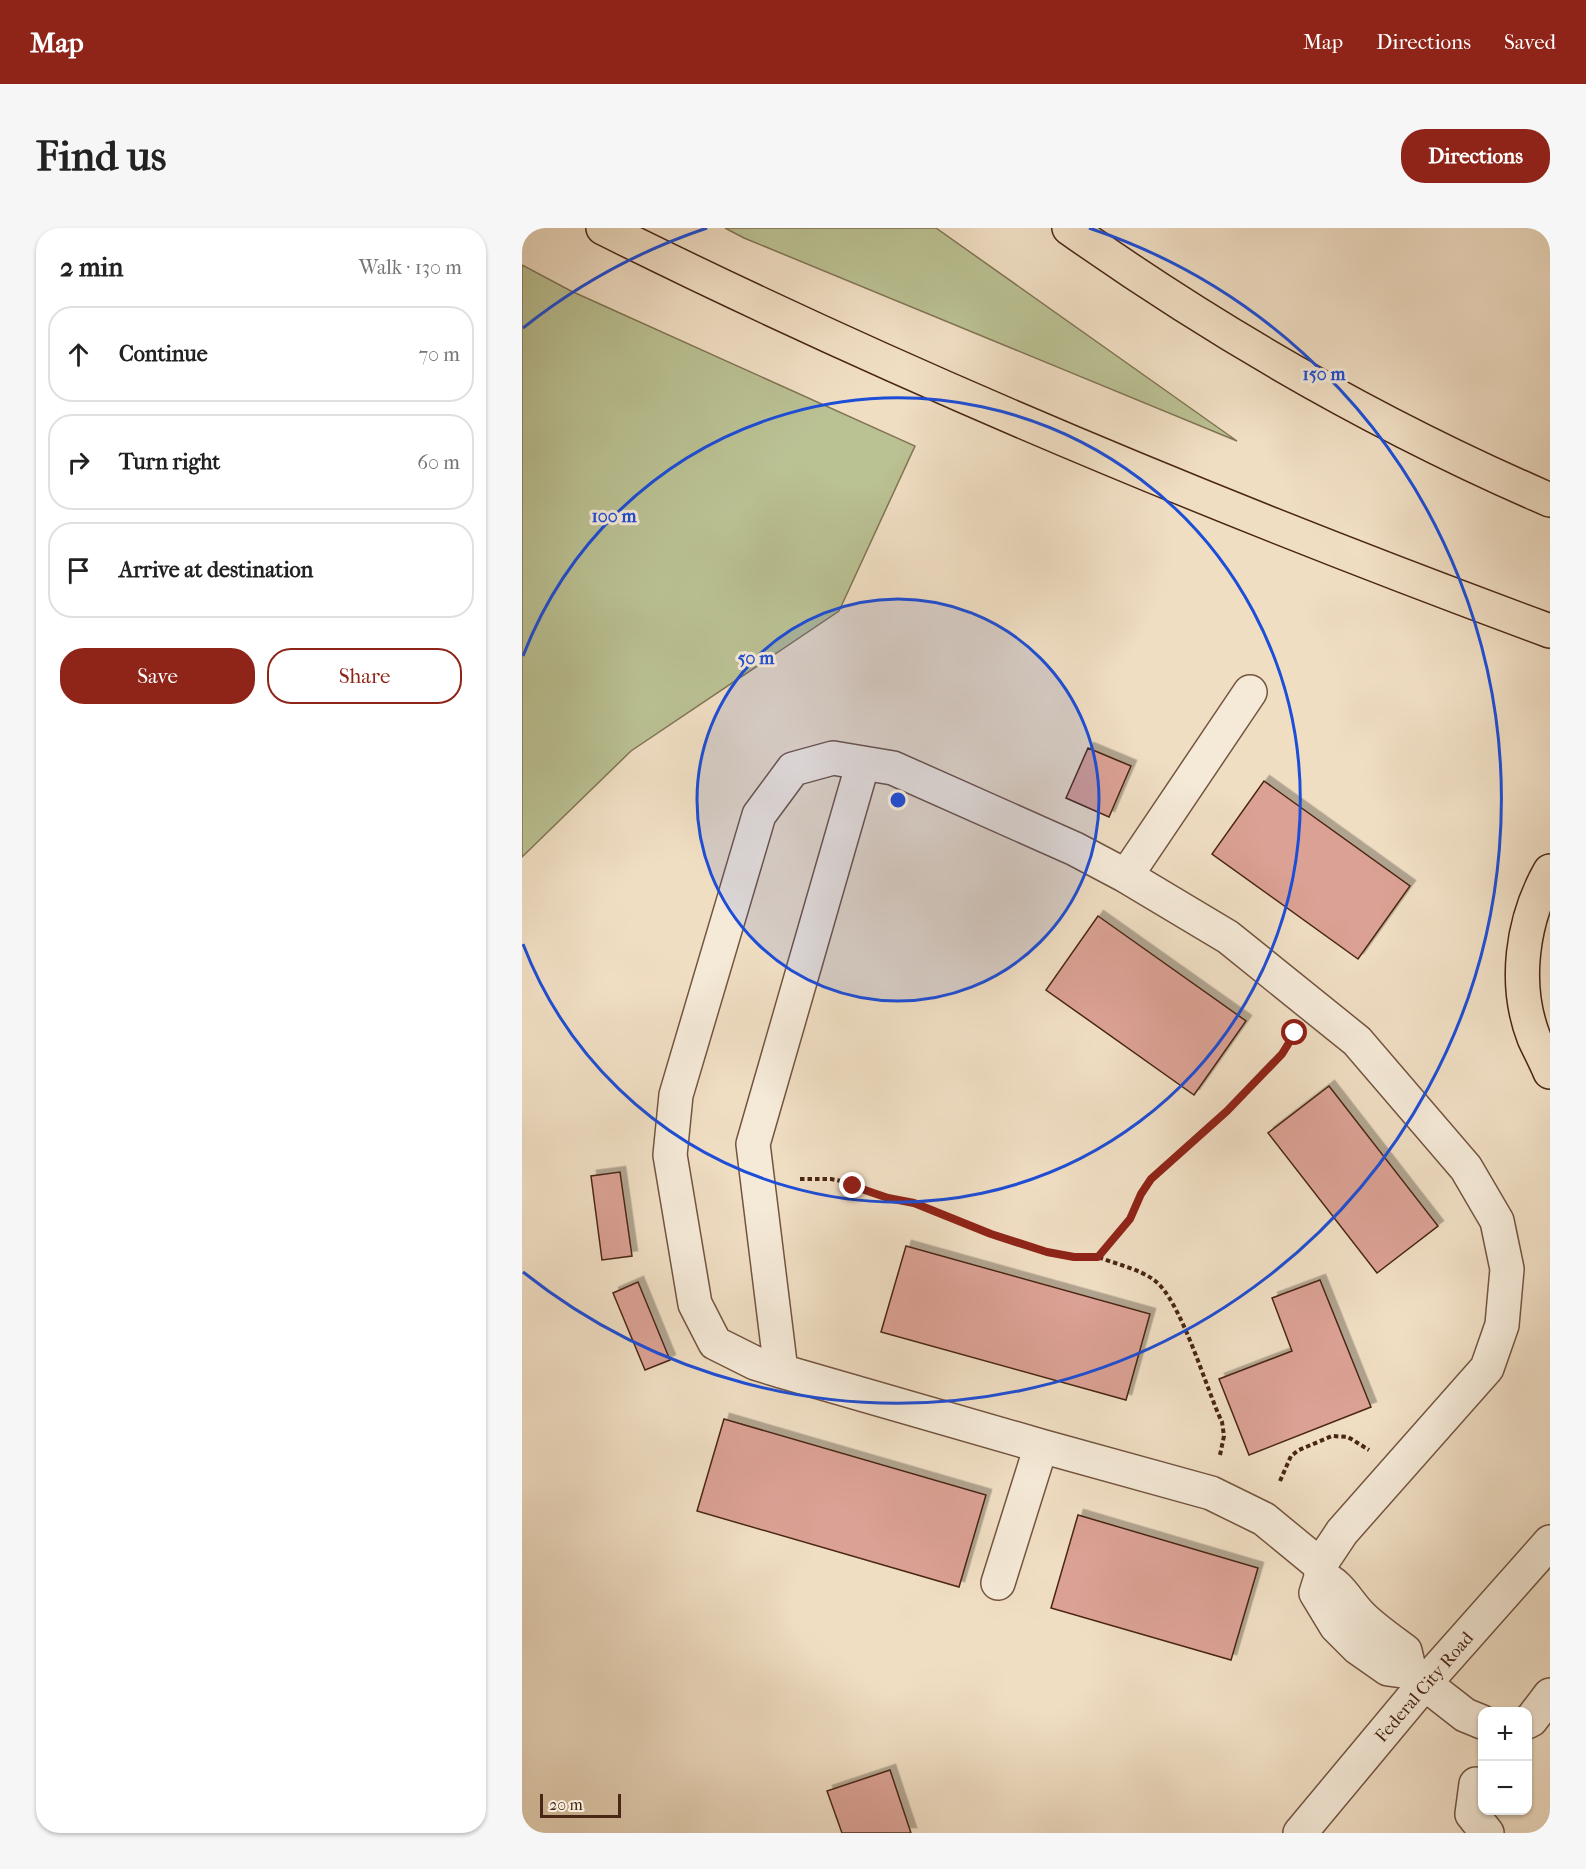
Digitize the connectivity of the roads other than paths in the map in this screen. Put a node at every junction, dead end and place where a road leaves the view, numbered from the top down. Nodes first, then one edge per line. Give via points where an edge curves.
1 (603, 228) edge
2 (1069, 228) edge
3 (1550, 500) edge
4 (1550, 631) edge
5 (1250, 692) dead end
6 (863, 763) junction
7 (1550, 871) edge
8 (1126, 876) junction
9 (1550, 1072) edge
10 (781, 1371) junction
11 (1041, 1446) junction
12 (1550, 1542) edge
13 (1321, 1571) junction
14 (998, 1583) dead end
15 (1418, 1677) junction
16 (1550, 1695) edge
17 (1532, 1719) edge
18 (1478, 1720) edge
19 (1476, 1784) dead end
20 (1300, 1833) edge
21 (1487, 1833) edge

1 - 4 highway via 768,308 1057,437 1351,556
2 - 3 highway via 1289,369 1432,445
5 - 8 street
6 - 8 street via 893,768 1075,849
6 - 10 street via 753,1144
6 - 10 street via 834,758 793,769 759,815 676,1095 670,1155 695,1304 715,1343
7 - 9 highway via 1527,924 1522,962 1524,1001
8 - 13 street via 1228,937 1357,1041 1466,1168 1497,1221 1507,1269 1502,1325 1487,1368 1342,1532
10 - 11 street
11 - 13 street via 1211,1493 1264,1519
11 - 14 street
12 - 15 street, Federal City Road
13 - 15 street via 1382,1635 1406,1651
15 - 18 street via 1465,1715
15 - 20 street, Federal City Road
16 - 17 street
19 - 21 street via 1472,1814

